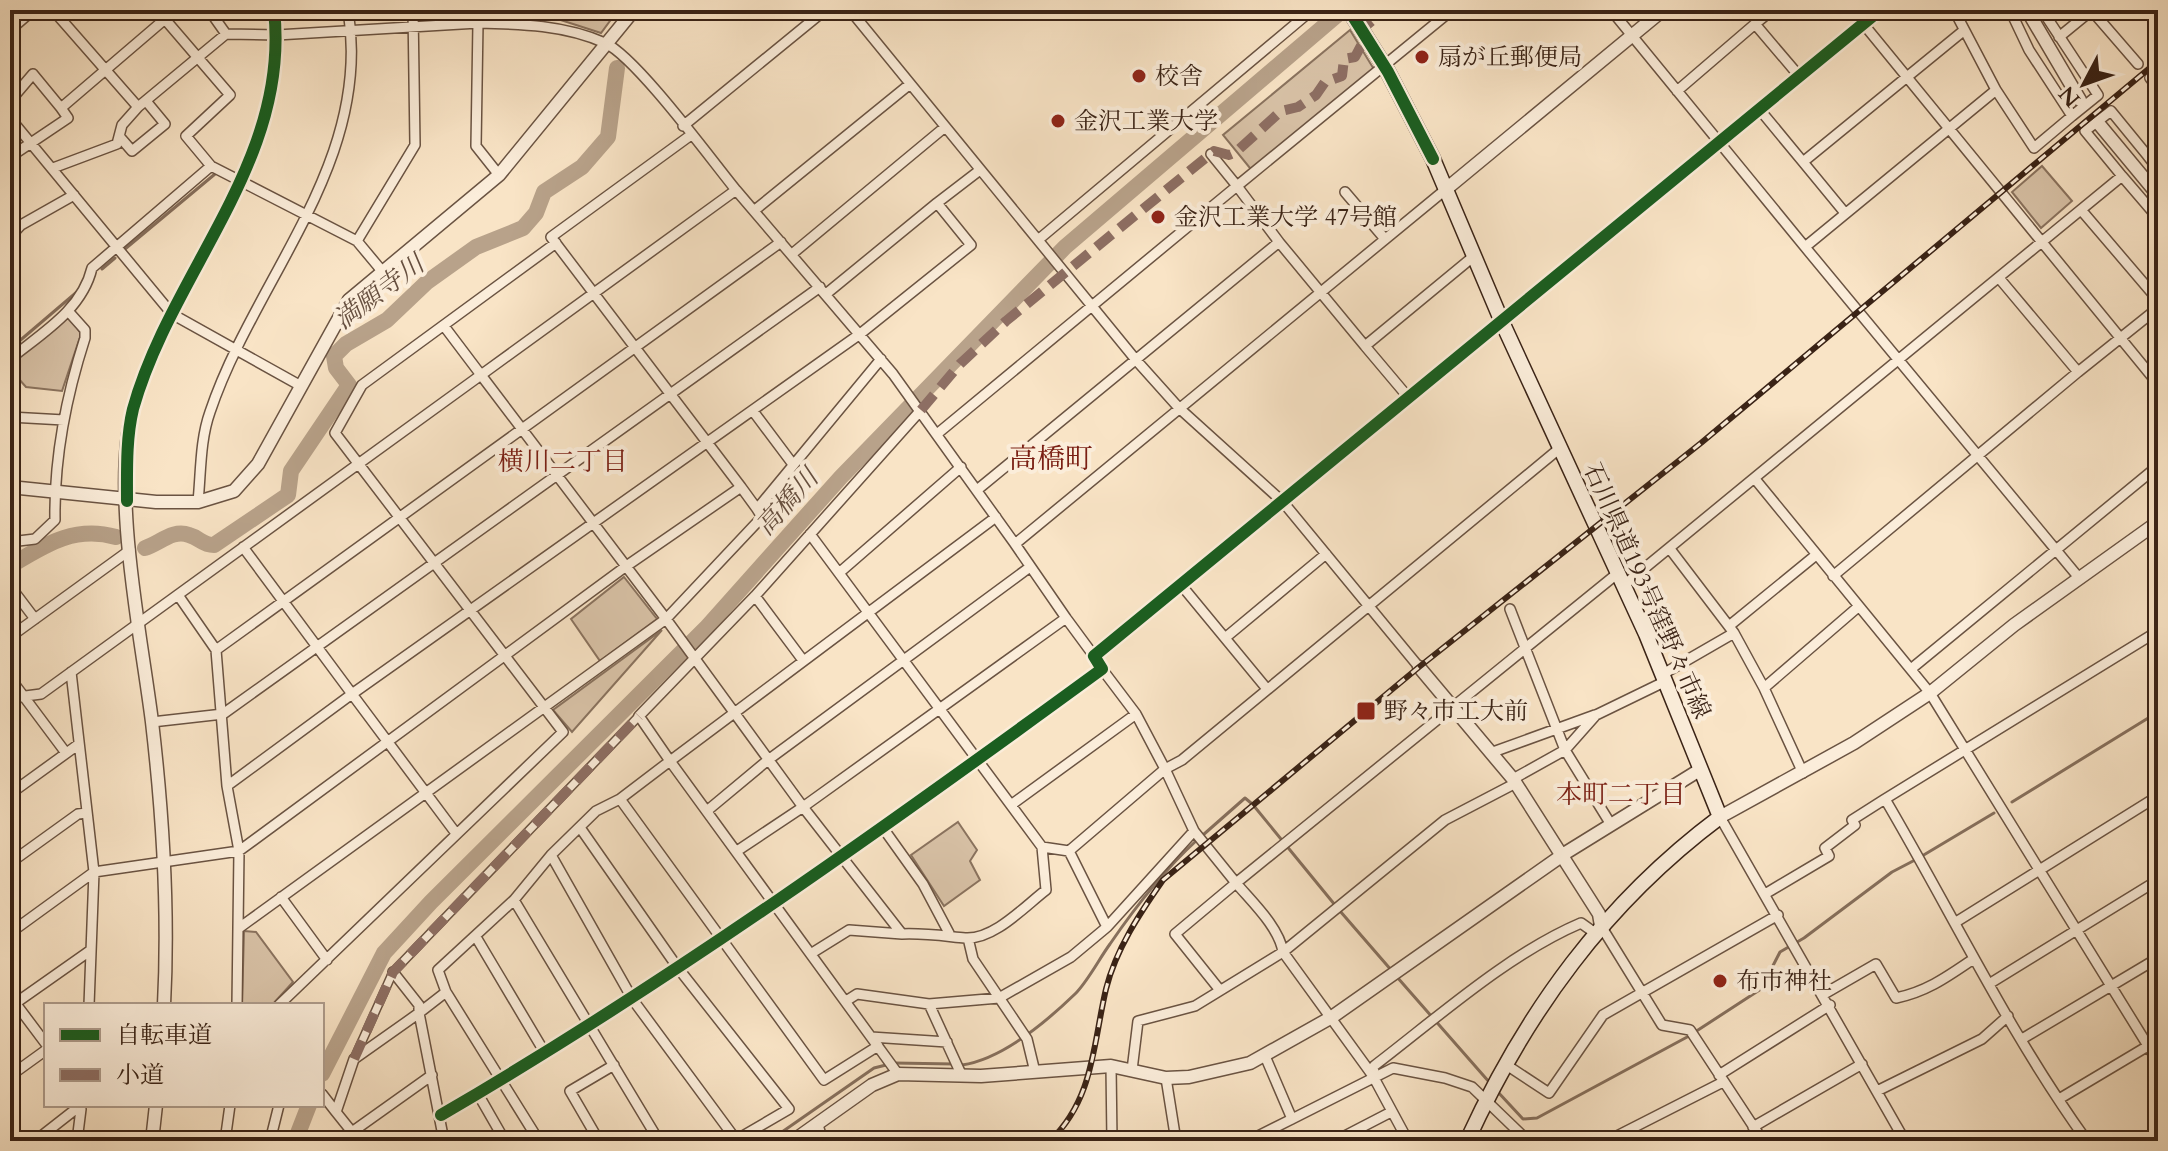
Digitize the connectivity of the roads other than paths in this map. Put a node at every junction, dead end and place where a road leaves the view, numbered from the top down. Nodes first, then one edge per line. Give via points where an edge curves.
1 (31, 10) edge
2 (53, 10) edge
3 (157, 10) edge
4 (209, 10) edge
5 (274, 10) edge
6 (348, 10) edge
7 (413, 10) edge
8 (476, 10) edge
9 (634, 10) edge
10 (825, 10) edge
11 (850, 10) edge
12 (1312, 10) edge
13 (1349, 10) edge
14 (1452, 10) edge
15 (1611, 10) edge
16 (1663, 10) edge
17 (1772, 10) edge
18 (1852, 10) edge
19 (1880, 10) edge
20 (1954, 10) edge
21 (2010, 10) edge
22 (2027, 10) edge
23 (2042, 10) edge
24 (2094, 11) edge
25 (165, 19) junction
26 (478, 23) junction
27 (1755, 24) junction
28 (1863, 24) junction
29 (415, 27) junction
30 (10, 28) edge
31 (351, 29) junction
32 (1962, 32) junction
33 (226, 34) junction
34 (277, 35) junction
35 (1632, 35) junction
36 (2059, 37) junction
37 (607, 44) junction
38 (199, 59) junction
39 (2138, 64) dead end
40 (1384, 66) junction
41 (105, 70) junction
42 (2158, 71) edge
43 (1800, 77) junction
44 (1905, 77) junction
45 (910, 84) junction
46 (2158, 88) edge
47 (1996, 90) junction
48 (1677, 91) junction
49 (2080, 100) tunnel mouth
50 (10, 101) edge
51 (142, 104) junction
52 (61, 108) junction
53 (1760, 110) junction
54 (2072, 116) junction
55 (10, 118) edge
56 (2099, 124) tunnel mouth
57 (683, 126) junction
58 (945, 127) junction
59 (1948, 128) junction
60 (691, 135) junction
61 (119, 136) junction
62 (1720, 143) junction
63 (34, 144) junction
64 (2158, 146) edge
65 (1211, 154) dead end
66 (2147, 155) junction
67 (10, 157) edge
68 (1803, 162) junction
69 (211, 166) junction
70 (53, 168) junction
71 (2158, 169) edge
72 (980, 170) junction
73 (499, 175) junction
74 (2122, 176) junction
75 (242, 181) junction
76 (1237, 186) junction
77 (736, 190) junction
78 (1445, 190) junction
79 (1345, 192) dead end
80 (74, 195) junction
81 (2158, 195) edge
82 (937, 203) junction
83 (755, 210) junction
84 (2082, 211) junction
85 (1845, 213) junction
86 (308, 216) junction
87 (2158, 218) edge
88 (10, 235) edge
89 (1385, 239) junction
90 (1038, 240) junction
91 (357, 241) junction
92 (781, 242) junction
93 (1279, 242) junction
94 (2043, 242) junction
95 (556, 243) junction
96 (1805, 247) junction
97 (116, 248) junction
98 (792, 254) junction
99 (1474, 256) junction
100 (382, 271) junction
101 (1999, 278) junction
102 (823, 290) junction
103 (1322, 292) junction
104 (594, 293) junction
105 (2158, 300) edge
106 (1092, 306) junction
107 (2158, 308) edge
108 (68, 311) junction
109 (172, 314) junction
110 (1502, 322) junction
111 (444, 326) junction
112 (860, 334) junction
113 (2121, 339) junction
114 (1365, 346) junction
115 (635, 347) junction
116 (236, 349) junction
117 (10, 359) edge
118 (881, 359) junction
119 (1136, 360) junction
120 (1897, 360) junction
121 (2078, 372) junction
122 (481, 375) junction
123 (2158, 384) edge
124 (301, 386) junction
125 (670, 394) junction
126 (1408, 397) junction
127 (1179, 408) junction
128 (921, 410) junction
129 (753, 411) junction
130 (10, 417) edge
131 (64, 420) junction
132 (522, 429) junction
133 (937, 434) junction
134 (708, 443) junction
135 (1560, 448) junction
136 (1978, 455) junction
137 (792, 463) junction
138 (358, 464) junction
139 (2158, 466) edge
140 (961, 467) junction
141 (558, 476) junction
142 (1755, 479) junction
143 (10, 487) edge
144 (741, 487) junction
145 (977, 490) junction
146 (55, 491) junction
147 (127, 501) junction
148 (198, 502) junction
149 (1283, 502) junction
150 (757, 509) junction
151 (996, 517) junction
152 (399, 518) junction
153 (2158, 522) edge
154 (593, 525) junction
155 (810, 534) junction
156 (10, 542) edge
157 (1015, 544) junction
158 (243, 547) junction
159 (1670, 549) junction
160 (131, 550) junction
161 (2056, 550) junction
162 (1326, 554) junction
163 (1816, 555) junction
164 (434, 565) junction
165 (625, 567) junction
166 (1030, 567) junction
167 (839, 573) junction
168 (1833, 576) junction
169 (1621, 579) junction
170 (2080, 579) junction
171 (10, 586) edge
172 (1182, 586) junction
173 (178, 595) junction
174 (755, 596) junction
175 (282, 601) junction
176 (1370, 605) junction
177 (1858, 607) junction
178 (1510, 609) dead end
179 (470, 612) junction
180 (868, 613) junction
181 (1066, 618) junction
182 (35, 619) junction
183 (669, 623) junction
184 (139, 624) junction
185 (1731, 629) junction
186 (2158, 631) edge
187 (10, 637) edge
188 (1225, 638) junction
189 (1526, 644) junction
190 (318, 647) junction
191 (216, 650) junction
192 (1094, 656) junction
193 (504, 659) junction
194 (802, 659) junction
195 (696, 660) junction
196 (904, 661) junction
197 (1419, 667) joint
198 (1102, 669) junction
199 (1911, 669) junction
200 (71, 672) junction
201 (1664, 677) junction
202 (10, 678) edge
203 (1764, 688) junction
204 (1267, 689) junction
205 (1930, 693) junction
206 (352, 694) junction
207 (23, 695) junction
208 (10, 698) edge
209 (1452, 706) junction
210 (544, 708) junction
211 (941, 709) junction
212 (732, 713) junction
213 (223, 714) junction
214 (1136, 714) junction
215 (1596, 715) junction
216 (639, 716) junction
217 (152, 722) junction
218 (1556, 728) junction
219 (389, 743) junction
220 (79, 744) junction
221 (1966, 747) junction
222 (1565, 750) junction
223 (1493, 752) junction
224 (66, 753) junction
225 (768, 760) junction
226 (977, 760) junction
227 (670, 761) junction
228 (1165, 769) junction
229 (1698, 771) junction
230 (1803, 773) junction
231 (1514, 782) junction
232 (227, 786) junction
233 (425, 793) junction
234 (10, 794) edge
235 (2158, 796) edge
236 (620, 799) junction
237 (1885, 799) junction
238 (1011, 805) junction
239 (803, 807) junction
240 (708, 810) junction
241 (87, 813) junction
242 (1720, 817) junction
243 (1610, 823) junction
244 (883, 828) junction
245 (581, 829) junction
246 (455, 832) junction
247 (1198, 836) junction
248 (1042, 847) junction
249 (239, 851) junction
250 (737, 851) junction
251 (1069, 851) junction
252 (551, 855) junction
253 (843, 855) junction
254 (1561, 856) junction
255 (10, 863) edge
256 (165, 863) junction
257 (2039, 869) junction
258 (94, 872) junction
259 (2158, 880) edge
260 (1236, 883) junction
261 (1765, 894) junction
262 (281, 897) junction
263 (514, 900) junction
264 (775, 904) junction
265 (1778, 915) junction
266 (1956, 922) junction
267 (1107, 927) junction
268 (239, 928) junction
269 (1598, 930) junction
270 (2077, 930) junction
271 (10, 933) edge
272 (949, 933) junction
273 (902, 934) junction
274 (476, 937) junction
275 (720, 938) junction
276 (968, 938) junction
277 (91, 950) junction
278 (1283, 952) junction
279 (812, 953) junction
280 (2158, 958) edge
281 (327, 960) junction
282 (1972, 960) junction
283 (678, 968) junction
284 (393, 972) junction
285 (1989, 984) junction
286 (2111, 985) junction
287 (1219, 989) junction
288 (446, 992) junction
289 (1644, 992) junction
290 (1824, 994) junction
291 (999, 998) junction
292 (633, 1000) junction
293 (846, 1001) junction
294 (12, 1002) edge
295 (89, 1003) edge
296 (164, 1003) edge
297 (237, 1003) edge
298 (281, 1003) edge
299 (929, 1004) junction
300 (1830, 1005) junction
301 (419, 1013) junction
302 (2008, 1016) junction
303 (1332, 1017) junction
304 (591, 1026) junction
305 (871, 1037) junction
306 (2022, 1039) junction
307 (2158, 1040) edge
308 (947, 1042) junction
309 (44, 1044) edge
310 (878, 1046) junction
311 (2148, 1046) junction
312 (44, 1049) edge
313 (545, 1053) junction
314 (1265, 1056) junction
315 (354, 1059) junction
316 (2158, 1062) edge
317 (1504, 1063) junction
318 (1862, 1064) junction
319 (614, 1065) junction
320 (1111, 1066) junction
321 (894, 1067) junction
322 (1132, 1070) junction
323 (1035, 1072) junction
324 (961, 1074) junction
325 (432, 1075) junction
326 (10, 1076) edge
327 (1373, 1076) junction
328 (1166, 1078) junction
329 (1721, 1078) junction
330 (501, 1080) junction
331 (1490, 1090) junction
332 (1877, 1091) junction
333 (478, 1094) junction
334 (324, 1097) edge
335 (2059, 1099) junction
336 (81, 1107) edge
337 (156, 1107) edge
338 (230, 1107) edge
339 (278, 1107) edge
340 (334, 1110) junction
341 (1391, 1112) junction
342 (441, 1115) junction
343 (1292, 1119) junction
344 (818, 1125) junction
345 (1755, 1129) junction
346 (2158, 1134) edge
347 (355, 1137) edge
348 (35, 1141) edge
349 (77, 1141) edge
350 (152, 1141) edge
351 (225, 1141) edge
352 (270, 1141) edge
353 (339, 1141) edge
354 (444, 1141) edge
355 (505, 1141) edge
356 (539, 1141) edge
357 (599, 1141) edge
358 (659, 1141) edge
359 (736, 1141) edge
360 (793, 1141) edge
361 (823, 1141) edge
362 (1112, 1141) edge
363 (1176, 1141) edge
364 (1248, 1141) edge
365 (1335, 1141) edge
366 (1408, 1141) edge
367 (1467, 1141) edge
368 (1528, 1141) edge
369 (1607, 1141) edge
370 (1744, 1141) edge
371 (1763, 1141) edge
372 (1905, 1141) edge
373 (2087, 1141) edge
374 (2147, 1141) edge

1 - 30 street
2 - 41 street
3 - 25 street
4 - 33 street
5 - 34 street
6 - 31 street
7 - 29 street
8 - 26 street
9 - 37 street
10 - 57 street
11 - 45 street
12 - 90 street
13 - 40 main road, 石川県道193号窪野々市線
14 - 40 street
15 - 35 street
16 - 35 street
17 - 27 street
18 - 28 street
19 - 28 street
20 - 32 street
21 - 54 street
22 - 49 street
23 - 36 street
24 - 36 street
24 - 39 street
25 - 38 street
25 - 41 street
26 - 29 street
26 - 37 street via 539,25
26 - 73 street via 476,146
27 - 43 street
27 - 48 street
28 - 43 street
28 - 44 street
29 - 31 street
29 - 91 street via 415,145
31 - 34 street
31 - 86 street via 347,99 337,144
32 - 44 street
32 - 47 street
33 - 34 street
33 - 38 street
34 - 75 street via 259,139
35 - 48 street
35 - 78 street
36 - 54 street via 2098,95
37 - 57 street via 638,71
37 - 73 street
38 - 51 street
38 - 69 street via 230,95 186,136
40 - 76 street
40 - 78 main road, 石川県道193号窪野々市線
41 - 51 street
41 - 52 street
42 - 46 street via 2150,78
43 - 53 street
44 - 59 street
44 - 68 street
45 - 58 street
45 - 83 street
47 - 54 street via 2034,148
47 - 59 street
48 - 62 street
50 - 52 street via 33,74
51 - 61 street
51 - 61 street via 165,124 132,151
52 - 63 street via 68,118
53 - 62 street
53 - 68 street
55 - 63 street
56 - 81 street
57 - 60 street
58 - 72 street
58 - 98 street
59 - 85 street
59 - 94 street
60 - 77 street
60 - 95 street via 551,237
61 - 70 street via 117,144
62 - 96 street
62 - 110 street
63 - 67 street
63 - 70 street
64 - 66 street
65 - 76 street
66 - 71 street
66 - 74 street via 2111,111 2085,131
68 - 85 street
69 - 75 street
69 - 97 street
70 - 80 street
72 - 82 street
72 - 90 street
73 - 100 street
74 - 84 street
74 - 87 street
75 - 86 street
75 - 109 street
76 - 93 street
76 - 106 street
77 - 83 street
77 - 104 street
78 - 89 street
78 - 99 main road, 石川県道193号窪野々市線
79 - 89 street
80 - 88 street
80 - 97 street
82 - 102 street
82 - 112 street via 971,245
83 - 92 street
84 - 94 street
84 - 105 street
85 - 96 street
86 - 91 street
86 - 116 street
89 - 103 street
90 - 106 street
91 - 100 street
92 - 98 street
92 - 115 street
93 - 103 street
93 - 119 street
94 - 101 street
94 - 113 street
95 - 104 street
95 - 111 street
96 - 120 street
97 - 108 street via 92,268 87,289
97 - 109 street
98 - 102 street
99 - 110 main road, 石川県道193号窪野々市線
99 - 114 street
100 - 124 street via 349,300
101 - 120 street
101 - 121 street
102 - 112 street
102 - 125 street
103 - 114 street
103 - 127 street
104 - 115 street
104 - 122 street
106 - 119 street
106 - 133 street
107 - 113 street
108 - 117 street
108 - 131 street via 85,330 85,338
109 - 116 street
109 - 147 street via 133,411
110 - 126 street
110 - 135 main road, 石川県道193号窪野々市線
111 - 122 street
111 - 138 street via 362,385 335,433
112 - 118 street
112 - 129 street
113 - 121 street
113 - 123 street
114 - 126 street
115 - 125 street
115 - 132 street
116 - 124 street
116 - 148 street via 208,416
118 - 128 street
118 - 137 street
119 - 127 street
119 - 145 street
120 - 136 street
120 - 142 street
121 - 136 street
122 - 132 street
122 - 138 street
124 - 148 street via 258,464 234,491
125 - 134 street
125 - 141 street
126 - 149 street
127 - 149 street
127 - 157 street
128 - 133 street
128 - 155 street
129 - 134 street
129 - 137 street
130 - 131 street
131 - 146 street
132 - 141 street
132 - 152 street
133 - 140 street
134 - 144 street
134 - 154 street
135 - 169 main road, 石川県道193号窪野々市線
135 - 176 street
136 - 161 street
136 - 168 street
137 - 150 street
138 - 152 street
138 - 158 street
139 - 161 street
140 - 145 street
140 - 167 street
141 - 154 street
141 - 164 street
142 - 159 street
142 - 163 street
143 - 146 street
144 - 150 street
144 - 165 street
145 - 151 street
146 - 147 street
146 - 156 street via 55,520 35,539
147 - 148 street
147 - 160 street
149 - 162 street
149 - 172 street
150 - 183 street via 762,517
151 - 157 street
151 - 180 street
152 - 164 street
152 - 175 street
153 - 170 street
154 - 165 street
154 - 179 street
155 - 167 street
155 - 174 street
157 - 166 street
158 - 173 street
158 - 175 street
159 - 169 street
159 - 185 street
160 - 182 street
160 - 184 street
161 - 170 street
161 - 199 street
162 - 176 street
162 - 188 street
163 - 168 street
163 - 185 street
164 - 179 street
164 - 190 street
165 - 183 street
165 - 193 street
166 - 181 street
166 - 196 street
167 - 180 street
168 - 177 street
169 - 189 street
169 - 201 main road, 石川県道193号窪野々市線
170 - 205 street
171 - 182 street
172 - 188 street
172 - 192 street
173 - 184 street
173 - 191 street
174 - 194 street
174 - 195 street
175 - 190 street
175 - 191 street
176 - 197 street
176 - 204 street
177 - 199 street
177 - 203 street
178 - 189 street
179 - 193 street
179 - 206 street
180 - 194 street
180 - 196 street
181 - 192 street
181 - 211 street
182 - 187 street
183 - 195 street
183 - 210 street
184 - 200 street
184 - 217 street
185 - 201 street
185 - 203 street
186 - 221 street
188 - 204 street
189 - 209 street
189 - 218 street
190 - 206 street
190 - 213 street
191 - 213 street
192 - 198 street
193 - 210 street
193 - 219 street
194 - 212 street
195 - 212 street
195 - 216 street
196 - 211 street
196 - 225 street
197 - 209 street
198 - 214 street
198 - 226 street
199 - 205 street
200 - 207 street via 41,694
200 - 220 street
201 - 215 street
201 - 229 main road, 石川県道193号窪野々市線
202 - 207 street
203 - 230 street
204 - 228 street
205 - 221 street
205 - 230 street
206 - 219 street
206 - 232 street
207 - 208 street
207 - 224 street
209 - 223 street
209 - 260 street
210 - 233 street
210 - 246 street via 563,732
211 - 226 street
211 - 239 street
212 - 225 street
212 - 227 street
213 - 217 street
213 - 232 street
214 - 228 street
214 - 238 street
215 - 218 street
215 - 222 street
216 - 227 street
216 - 284 street
217 - 256 street
218 - 222 street
218 - 223 street
219 - 233 street
219 - 249 street
220 - 224 street
220 - 241 street
221 - 237 street
221 - 257 street
222 - 231 street
222 - 243 street
223 - 231 street
224 - 234 street
225 - 239 street
225 - 240 street
226 - 238 street
226 - 244 street
227 - 236 street
227 - 240 street
228 - 247 street
228 - 251 street
229 - 242 main road, 石川県道193号窪野々市線
229 - 243 street
230 - 242 street
231 - 254 street
231 - 278 street via 1445,820
232 - 249 street
233 - 246 street
233 - 262 street
235 - 257 street
236 - 245 street via 596,811
236 - 275 street
237 - 261 street via 1852,820 1855,825 1825,848 1829,856
237 - 266 street
238 - 248 street
239 - 250 street
239 - 253 street
240 - 250 street
241 - 255 street via 78,814
241 - 258 street
242 - 261 street
242 - 269 main road via 1640,882
243 - 254 street
244 - 253 street
244 - 272 street via 923,884
245 - 252 street
245 - 283 street
246 - 281 street
247 - 260 street
247 - 267 street
248 - 251 street
248 - 276 street via 1046,890 994,930
249 - 256 street
249 - 268 street
250 - 264 street
251 - 267 street
252 - 263 street
252 - 292 street
253 - 264 street
253 - 273 street
254 - 269 street via 1599,914
254 - 303 street
256 - 258 street
256 - 296 street
257 - 266 street
257 - 270 street
258 - 271 street
258 - 277 street
259 - 270 street
260 - 278 street via 1264,917
260 - 287 street via 1175,934
261 - 265 street
262 - 268 street
262 - 281 street
263 - 274 street
263 - 304 street
264 - 275 street
264 - 279 street
265 - 289 street
265 - 290 street
266 - 282 street
267 - 291 street via 1071,957
268 - 297 street
269 - 289 street
269 - 317 main road
269 - 327 street via 1581,923 1565,930 1434,1020 1374,1066
270 - 285 street
270 - 286 street
272 - 273 street
272 - 276 street
273 - 279 street via 849,930
274 - 288 street via 438,970
274 - 313 street
275 - 283 street
275 - 310 street via 824,1080
276 - 291 street via 973,959
277 - 294 street
277 - 295 street
278 - 287 street
278 - 303 street
279 - 293 street
280 - 286 street
281 - 298 street
282 - 285 street
282 - 290 street via 1914,994 1896,998 1876,964
283 - 292 street
283 - 359 street via 789,1109
284 - 301 street via 419,1005
284 - 315 street
285 - 302 street
286 - 306 street
286 - 311 street
287 - 322 street via 1195,1006 1138,1021
288 - 301 street
288 - 330 street
289 - 317 street via 1603,1015 1549,1093
289 - 329 street via 1662,1025 1692,1034
290 - 300 street
291 - 299 street
291 - 323 street via 1026,1035
292 - 304 street
292 - 359 street
293 - 299 street via 857,994
293 - 305 street
294 - 309 street
299 - 308 street
300 - 318 street
300 - 329 street
301 - 315 street
301 - 325 street
302 - 306 street
302 - 332 street via 1982,1039
303 - 314 street
303 - 327 street
304 - 313 street
304 - 319 street
305 - 308 street
305 - 310 street
306 - 335 street
307 - 311 street
308 - 324 street
310 - 321 street
311 - 316 street
311 - 335 street
312 - 326 street
313 - 330 street
314 - 328 street via 1189,1077
314 - 343 street
315 - 340 street
317 - 331 main road
318 - 332 street
318 - 345 street
319 - 357 street via 570,1091
319 - 358 street
320 - 322 street
320 - 323 street
320 - 362 street
321 - 324 street
321 - 344 street
322 - 328 street
323 - 324 street
325 - 342 street
325 - 347 street
327 - 331 street via 1393,1068
327 - 341 street
327 - 343 street
328 - 363 street
329 - 345 street
329 - 369 street
330 - 333 street
330 - 356 street
331 - 367 main road
331 - 368 street
332 - 372 street
333 - 342 street
333 - 355 street
334 - 340 street
335 - 373 street
336 - 348 street
336 - 349 street
337 - 350 street
338 - 351 street
339 - 352 street
340 - 347 street
341 - 365 street
341 - 366 street
342 - 354 street
343 - 364 street
344 - 360 street
344 - 361 street
345 - 370 street
345 - 371 street
346 - 374 street
347 - 353 street

